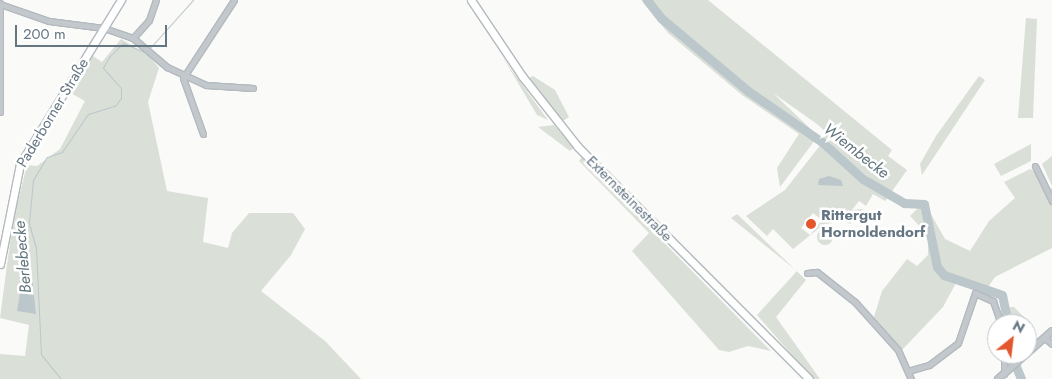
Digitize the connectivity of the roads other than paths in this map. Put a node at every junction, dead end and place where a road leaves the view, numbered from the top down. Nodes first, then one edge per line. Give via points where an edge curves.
1 (121, 0) edge
2 (156, 0) edge
3 (234, 0) edge
4 (471, 0) edge
5 (0, 3) edge
6 (104, 28) junction
7 (133, 38) junction
8 (1, 45) edge
9 (185, 72) junction
10 (253, 88) dead end
11 (0, 112) edge
12 (203, 134) dead end
13 (1035, 166) dead end
14 (1052, 201) edge
15 (0, 264) edge
16 (807, 273) dead end
17 (998, 314) edge
18 (1052, 331) edge
19 (1045, 338) junction
20 (1052, 344) edge
21 (1004, 364) edge
22 (908, 371) junction
23 (1004, 374) junction
24 (809, 379) edge
25 (911, 379) edge
26 (998, 379) edge

1 - 6 main road, Paderborner Straße
2 - 7 street via 149,20
3 - 9 street via 210,41
4 - 24 main road, Externsteinestraße via 522,76 578,147 767,333
5 - 6 street via 66,26
5 - 8 street
6 - 7 street
6 - 15 main road, Paderborner Straße via 20,164
7 - 9 street via 154,52 167,67
8 - 11 street
9 - 10 street via 206,85
9 - 12 street via 186,96
13 - 14 street
16 - 22 street via 814,271 844,291 898,350
17 - 22 street via 993,301 976,292 958,343 929,365
18 - 19 street
19 - 20 street
19 - 23 street
21 - 23 street
22 - 25 street
23 - 26 street

